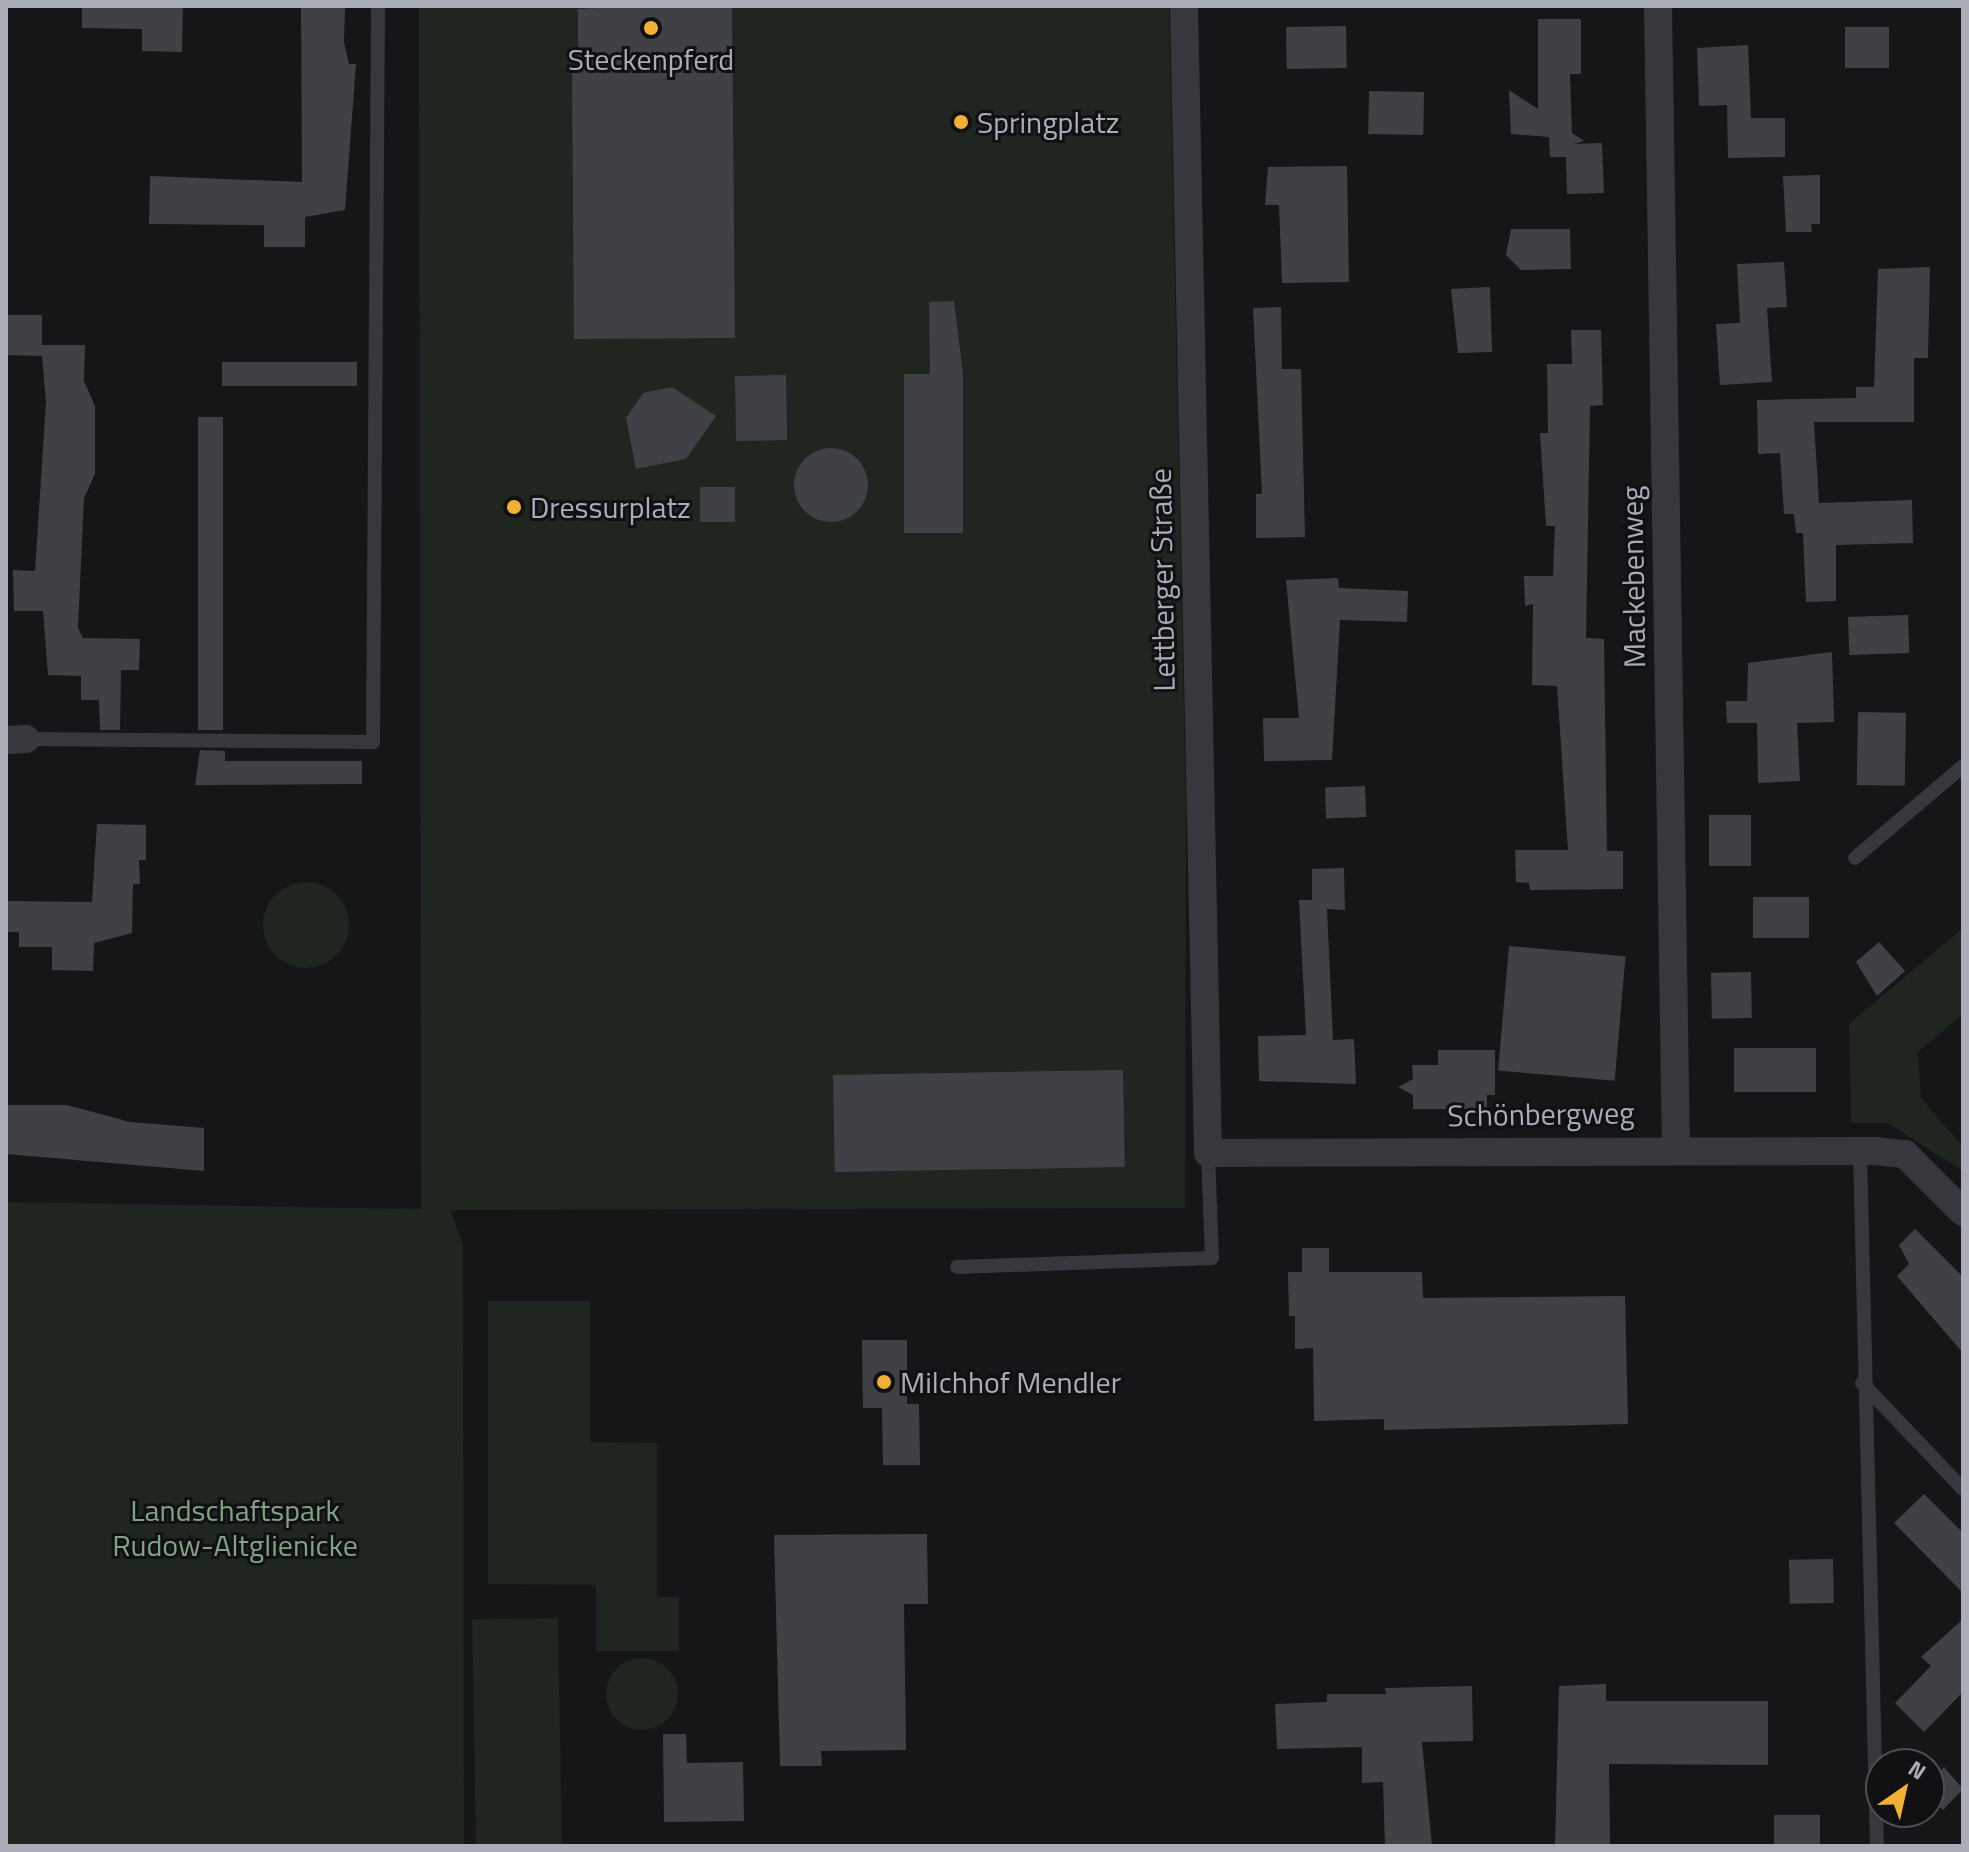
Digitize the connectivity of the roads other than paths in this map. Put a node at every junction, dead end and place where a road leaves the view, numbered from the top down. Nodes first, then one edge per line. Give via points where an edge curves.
1 (378, 6) edge
2 (1184, 6) edge
3 (1658, 6) edge
4 (16, 740) edge
5 (1963, 766) edge
6 (1855, 858) dead end
7 (1676, 1147) junction
8 (1867, 1151) junction
9 (1208, 1153) junction
10 (1962, 1209) edge
11 (957, 1267) dead end
12 (1862, 1383) junction
13 (1963, 1489) edge
14 (1877, 1846) edge

1 - 4 lane via 373,742
2 - 9 street, Lettberger Straße
3 - 7 street, Mackebenweg
5 - 6 lane
7 - 8 street, Schönbergweg
7 - 9 street, Schönbergweg
8 - 10 street, Schönbergweg via 1905,1154
8 - 12 lane
9 - 11 lane via 1212,1258
12 - 13 lane
12 - 14 lane

